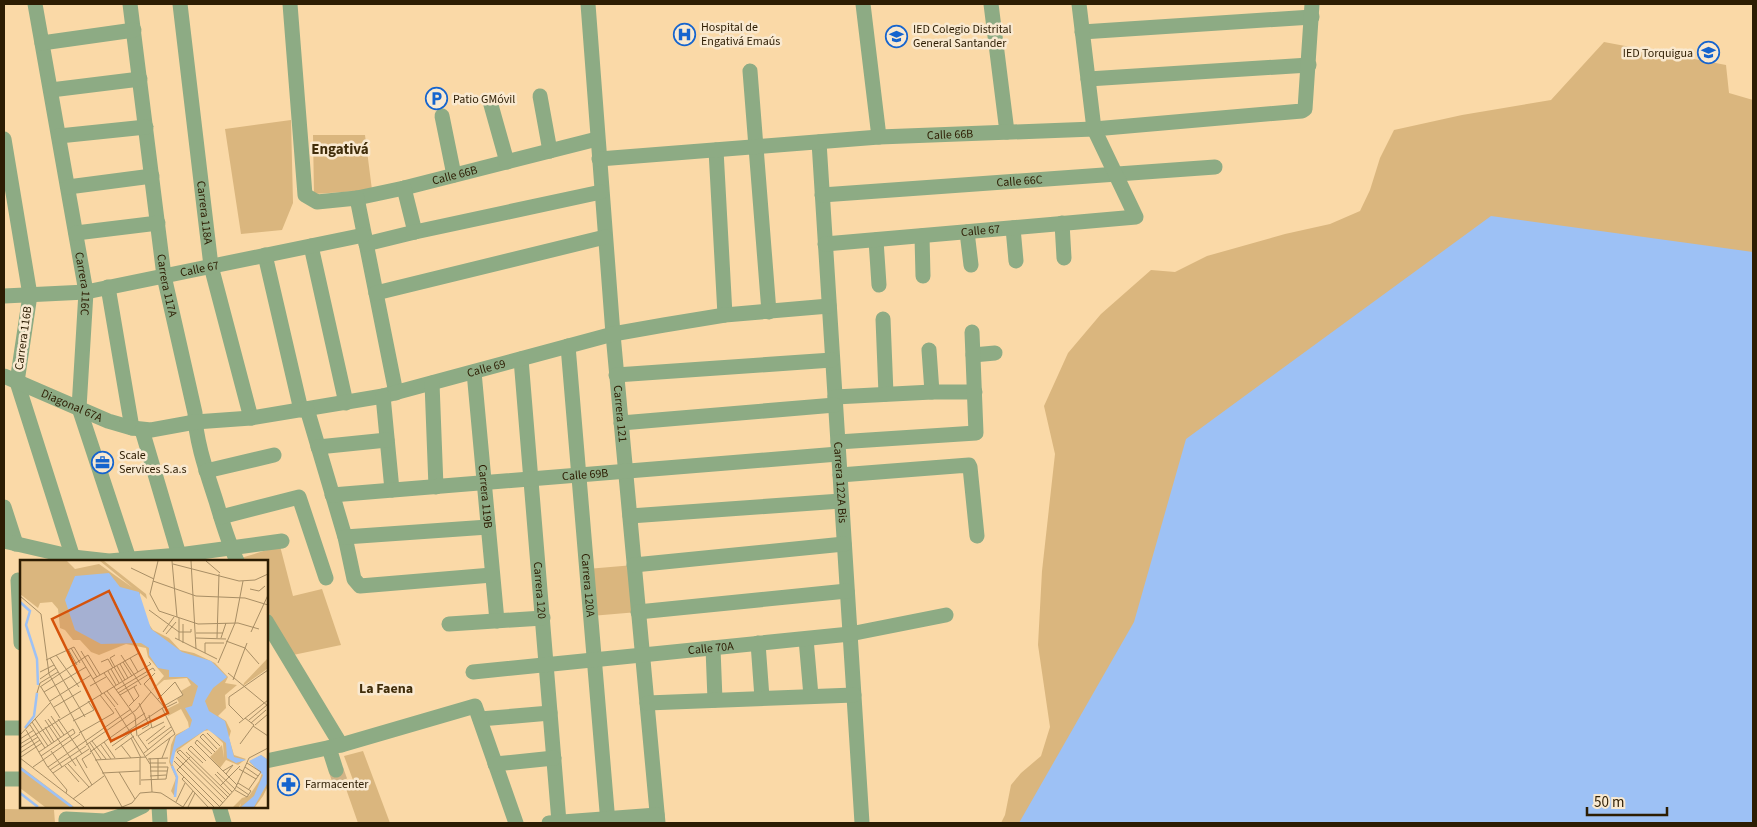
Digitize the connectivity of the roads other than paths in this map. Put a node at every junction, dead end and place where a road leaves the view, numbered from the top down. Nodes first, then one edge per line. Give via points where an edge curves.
1 (35, 4) edge
2 (130, 4) edge
3 (180, 4) edge
4 (290, 4) edge
5 (588, 4) edge
6 (863, 4) edge
7 (991, 4) edge
8 (1079, 4) edge
9 (1312, 10) edge
10 (134, 30) junction
11 (1082, 32) junction
12 (42, 44) junction
13 (1309, 64) junction
14 (750, 71) dead end
15 (140, 79) junction
16 (1088, 79) junction
17 (50, 90) junction
18 (540, 96) dead end
19 (491, 105) dead end
20 (442, 116) dead end
21 (146, 127) junction
22 (1094, 129) junction
23 (1006, 132) junction
24 (59, 136) junction
25 (878, 137) junction
26 (4, 138) edge
27 (597, 139) junction
28 (818, 142) junction
29 (756, 146) junction
30 (716, 150) junction
31 (550, 151) junction
32 (599, 159) junction
33 (507, 162) junction
34 (1215, 167) dead end
35 (454, 175) junction
36 (1116, 175) junction
37 (152, 176) junction
38 (68, 187) junction
39 (404, 188) junction
40 (601, 192) junction
41 (822, 195) junction
42 (356, 198) junction
43 (158, 223) junction
44 (1062, 223) junction
45 (1013, 228) junction
46 (415, 232) junction
47 (967, 232) junction
48 (76, 233) junction
49 (922, 236) junction
50 (605, 237) junction
51 (365, 240) junction
52 (876, 240) junction
53 (825, 244) junction
54 (311, 246) junction
55 (264, 256) junction
56 (1064, 258) dead end
57 (1016, 261) dead end
58 (971, 265) dead end
59 (211, 266) junction
60 (164, 276) junction
61 (923, 276) dead end
62 (879, 285) dead end
63 (108, 287) junction
64 (86, 292) junction
65 (376, 293) junction
66 (30, 295) junction
67 (4, 296) edge
68 (829, 306) junction
69 (768, 312) junction
70 (725, 315) junction
71 (884, 319) dead end
72 (972, 332) dead end
73 (613, 334) junction
74 (568, 346) junction
75 (929, 350) dead end
76 (995, 353) dead end
77 (973, 355) junction
78 (521, 359) junction
79 (832, 360) junction
80 (474, 372) junction
81 (616, 375) junction
82 (10, 379) edge
83 (432, 383) junction
84 (932, 392) junction
85 (975, 392) junction
86 (390, 394) junction
87 (886, 394) junction
88 (835, 401) junction
89 (346, 403) junction
90 (79, 408) junction
91 (304, 410) junction
92 (250, 418) junction
93 (195, 422) junction
94 (621, 423) junction
95 (137, 429) junction
96 (386, 440) junction
97 (318, 447) junction
98 (838, 448) junction
99 (274, 456) dead end
100 (206, 471) junction
101 (625, 471) junction
102 (579, 475) junction
103 (840, 475) junction
104 (531, 479) junction
105 (484, 483) junction
106 (436, 487) junction
107 (392, 490) junction
108 (332, 495) junction
109 (841, 501) junction
110 (4, 507) edge
111 (630, 516) junction
112 (221, 517) junction
113 (488, 527) junction
114 (977, 536) dead end
115 (344, 537) junction
116 (282, 541) dead end
117 (10, 542) edge
118 (844, 544) junction
119 (234, 554) edge
120 (179, 556) junction
121 (74, 559) edge
122 (129, 559) junction
123 (92, 560) edge
124 (119, 560) edge
125 (634, 565) junction
126 (492, 575) junction
127 (326, 578) dead end
128 (14, 579) edge
129 (847, 591) junction
130 (638, 612) junction
131 (946, 614) dead end
132 (542, 618) junction
133 (497, 621) junction
134 (449, 624) dead end
135 (268, 625) edge
136 (20, 633) edge
137 (850, 634) junction
138 (806, 639) junction
139 (758, 644) junction
140 (713, 648) junction
141 (642, 655) junction
142 (594, 660) junction
143 (546, 665) junction
144 (473, 672) dead end
145 (854, 695) junction
146 (811, 696) junction
147 (762, 698) junction
148 (715, 700) junction
149 (647, 703) junction
150 (477, 712) junction
151 (550, 713) junction
152 (4, 728) edge
153 (20, 728) edge
154 (335, 746) junction
155 (554, 758) junction
156 (268, 761) edge
157 (495, 764) junction
158 (336, 770) tunnel mouth
159 (4, 779) edge
160 (20, 779) edge
161 (141, 807) edge
162 (159, 807) edge
163 (218, 807) edge
164 (89, 813) edge
165 (658, 819) edge
166 (66, 821) edge
167 (608, 821) edge
168 (105, 822) edge
169 (160, 823) edge
170 (224, 823) edge
171 (516, 823) edge
172 (554, 823) edge
173 (862, 823) edge

1 - 12 street, Carrera 116C
2 - 10 street, Carrera 117A
3 - 59 street, Carrera 118A
4 - 42 street, Calle 66B via 305,195 318,202
5 - 27 street, Carrera 121
6 - 25 street
7 - 23 street
8 - 11 street
9 - 11 street
9 - 13 street
10 - 12 street
10 - 15 street, Carrera 117A
11 - 16 street
12 - 17 street, Carrera 116C
13 - 16 street
13 - 22 street, Calle 66B via 1305,109 1302,111
14 - 29 street
15 - 17 street
15 - 21 street, Carrera 117A
16 - 22 street
17 - 24 street, Carrera 116C
18 - 31 street
19 - 33 street
20 - 35 street
21 - 24 street
21 - 37 street, Carrera 117A
22 - 23 street, Calle 66B
22 - 36 street
23 - 25 street, Calle 66B
24 - 38 street, Carrera 116C
25 - 28 street, Calle 66B
26 - 66 street, Carrera 116B
27 - 31 street, Calle 66B
27 - 32 street, Carrera 121
28 - 29 street, Calle 66B
28 - 41 street, Carrera 122A Bis
29 - 30 street, Calle 66B
29 - 69 street
30 - 32 street, Calle 66B
30 - 70 street
31 - 33 street, Calle 66B
32 - 40 street, Carrera 121
33 - 35 street, Calle 66B
34 - 36 street, Calle 66C
35 - 39 street, Calle 66B
36 - 41 street, Calle 66C
36 - 44 street, Calle 67 via 1136,217
37 - 38 street
37 - 43 street, Carrera 117A
38 - 48 street, Carrera 116C
39 - 42 street, Calle 66B
39 - 46 street
40 - 46 street, Calle 67
40 - 50 street, Carrera 121
41 - 53 street, Carrera 122A Bis
42 - 51 street
43 - 48 street
43 - 60 street, Carrera 117A
44 - 45 street, Calle 67
44 - 56 street
45 - 47 street, Calle 67
45 - 57 street
46 - 51 street, Calle 67
47 - 49 street, Calle 67
47 - 58 street
48 - 64 street, Carrera 116C
49 - 52 street, Calle 67
49 - 61 street
50 - 65 street
50 - 73 street, Carrera 121
51 - 54 street, Calle 67
51 - 65 street
52 - 53 street, Calle 67
52 - 62 street
53 - 68 street, Carrera 122A Bis
54 - 55 street, Calle 67
54 - 89 street
55 - 59 street, Calle 67
55 - 91 street
59 - 60 street, Calle 67
59 - 92 street, Carrera 118A
60 - 63 street, Calle 67
60 - 93 street, Carrera 117A
63 - 64 street, Calle 67
63 - 95 street
64 - 66 street, Calle 67
64 - 90 street, Carrera 116C
65 - 86 street
66 - 67 street, Calle 67
66 - 82 street, Carrera 116B
68 - 69 street, Calle 69
68 - 79 street, Carrera 122A Bis
69 - 70 street, Calle 69
70 - 73 street, Calle 69
71 - 87 street
72 - 77 street
73 - 74 street, Calle 69
73 - 81 street, Carrera 121
74 - 78 street, Calle 69
74 - 102 street, Carrera 120A
75 - 84 street
76 - 77 street
77 - 85 street
78 - 80 street, Calle 69
78 - 104 street, Carrera 120
79 - 81 street
79 - 88 street, Carrera 122A Bis
80 - 83 street, Calle 69
80 - 105 street, Carrera 119B
81 - 94 street, Carrera 121
82 - 90 street, Diagonal 67A
82 - 121 street, Carrera 116B
83 - 86 street, Calle 69
83 - 106 street
84 - 85 street
84 - 87 street
85 - 98 street, Calle 69B via 976,433
86 - 89 street, Calle 69
86 - 96 street
87 - 88 street
88 - 94 street
88 - 98 street, Carrera 122A Bis
89 - 91 street, Calle 69
90 - 95 street, Diagonal 67A
90 - 122 street, Carrera 116C
91 - 92 street, Calle 69
91 - 97 street
92 - 93 street, Calle 69
93 - 95 street, Calle 69 via 151,430
93 - 100 street, Carrera 117A
94 - 101 street, Carrera 121
95 - 120 street
96 - 97 street
96 - 107 street
97 - 108 street
98 - 101 street, Calle 69B
98 - 103 street, Carrera 122A Bis
99 - 100 street
100 - 112 street, Carrera 117A
101 - 102 street, Calle 69B
101 - 111 street, Carrera 121
102 - 104 street, Calle 69B
102 - 142 street, Carrera 120A
103 - 109 street, Carrera 122A Bis
103 - 114 street via 969,465
104 - 105 street, Calle 69B
104 - 132 street, Carrera 120
105 - 106 street, Calle 69B
105 - 113 street, Carrera 119B
106 - 107 street, Calle 69B
107 - 108 street, Calle 69B
108 - 115 street
109 - 111 street
109 - 118 street, Carrera 122A Bis
110 - 117 street
111 - 125 street, Carrera 121
112 - 119 street, Carrera 117A
112 - 127 street via 299,497
113 - 115 street
113 - 126 street, Carrera 119B
115 - 126 street via 354,579 360,586
116 - 119 street
117 - 121 street
118 - 125 street
118 - 129 street, Carrera 122A Bis
119 - 120 street
120 - 122 street
121 - 123 street
122 - 124 street
125 - 130 street, Carrera 121
126 - 133 street, Carrera 119B
128 - 136 street
129 - 130 street
129 - 137 street, Carrera 122A Bis
130 - 141 street, Carrera 121
131 - 137 street, Calle 70A
132 - 133 street
132 - 143 street, Carrera 120
133 - 134 street
135 - 154 street
137 - 138 street, Calle 70A
137 - 145 street, Carrera 122A Bis
138 - 139 street, Calle 70A
138 - 146 street
139 - 140 street, Calle 70A
139 - 147 street
140 - 141 street, Calle 70A
140 - 148 street
141 - 142 street, Calle 70A
141 - 149 street, Carrera 121
142 - 143 street, Calle 70A
142 - 167 street, Carrera 120A
143 - 144 street, Calle 70A
143 - 151 street, Carrera 120
145 - 146 street
145 - 173 street, Carrera 122A Bis
146 - 147 street
147 - 148 street
148 - 149 street
149 - 165 street, Carrera 121
150 - 151 street
150 - 154 street
150 - 157 street
151 - 155 street, Carrera 120
152 - 153 street
154 - 156 street
154 - 158 street
155 - 157 street
155 - 172 street, Carrera 120
157 - 171 street
159 - 160 street
161 - 168 street
162 - 169 street
163 - 170 street
164 - 166 street
164 - 168 street
165 - 167 street
167 - 172 street

